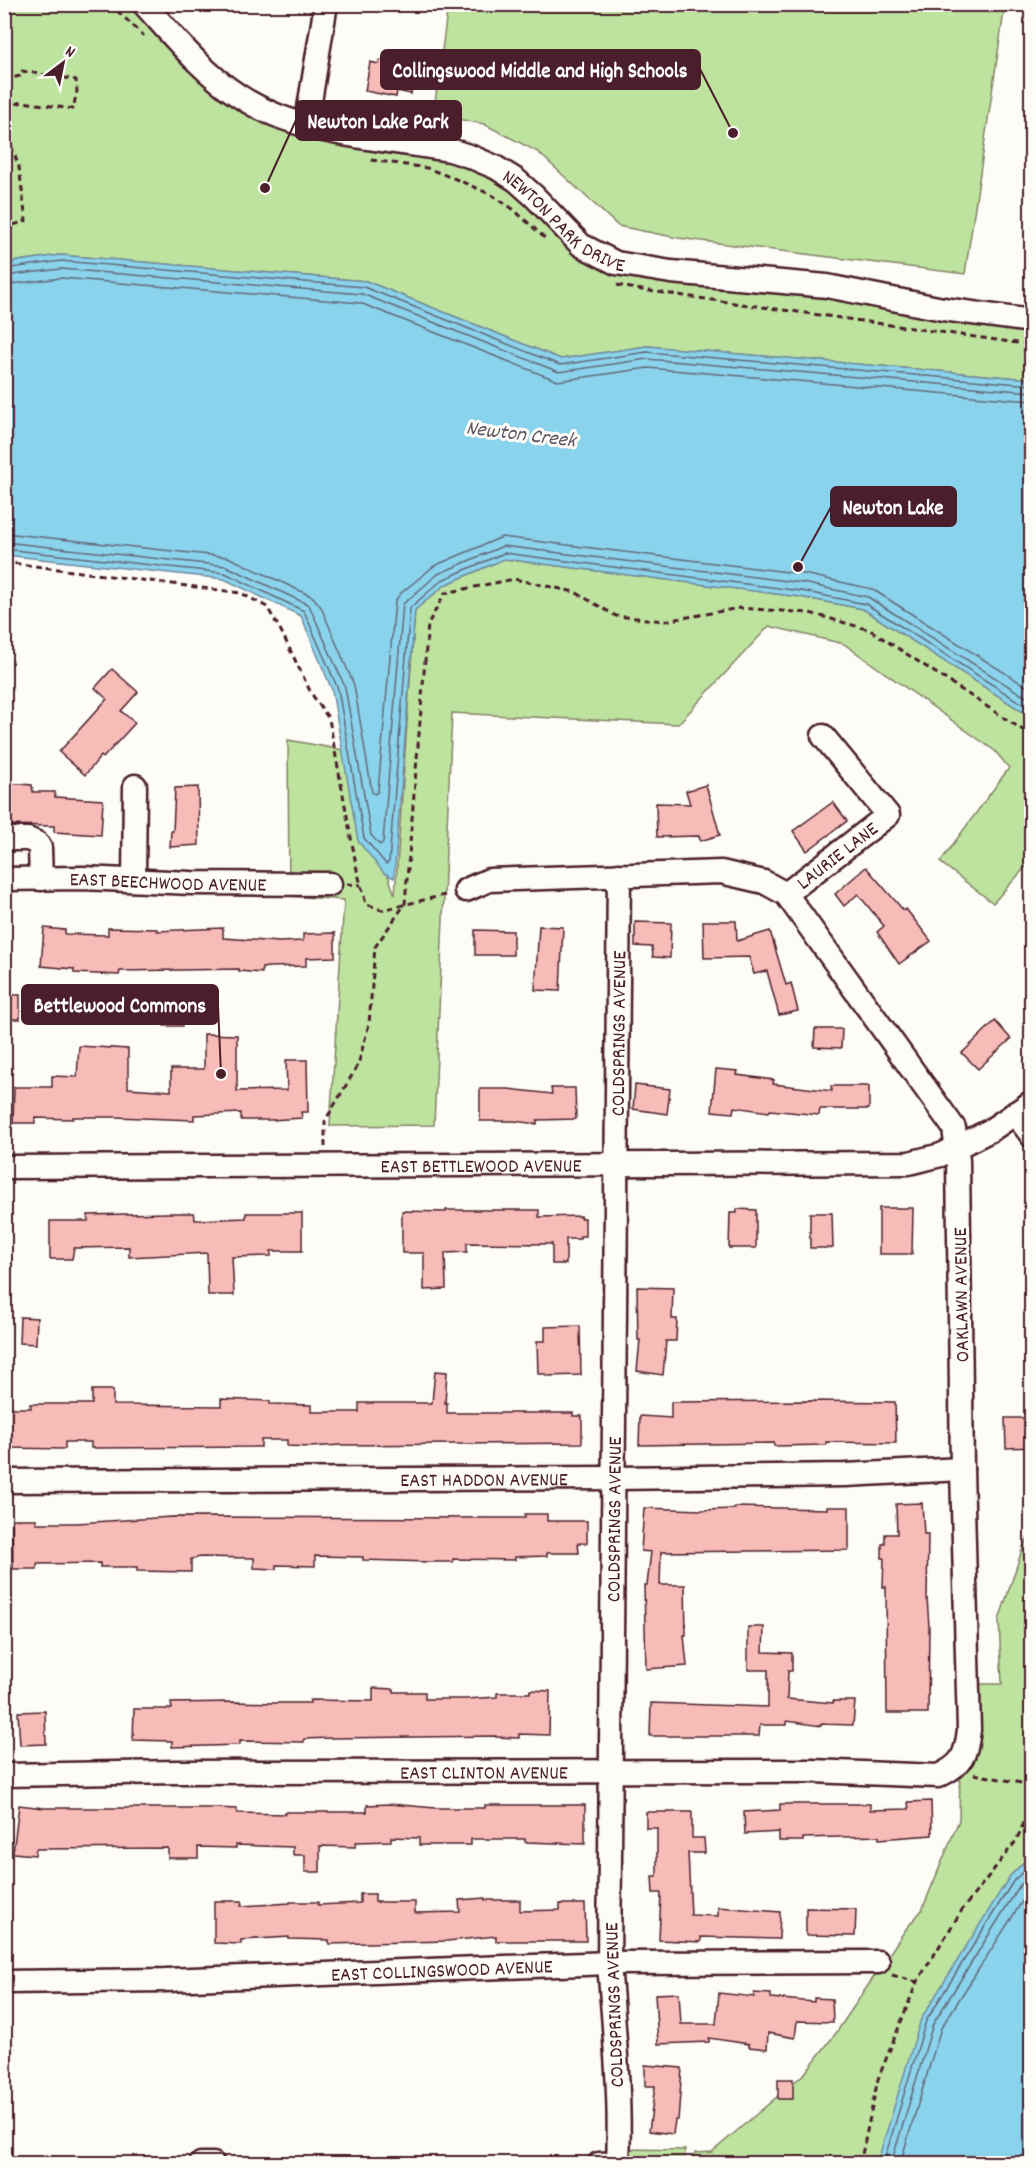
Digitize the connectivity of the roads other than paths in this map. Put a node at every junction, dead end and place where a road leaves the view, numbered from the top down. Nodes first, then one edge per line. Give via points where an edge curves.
1 (144, 4) edge
2 (326, 4) edge
3 (306, 126) junction
4 (1032, 321) edge
5 (823, 736) dead end
6 (135, 786) dead end
7 (4, 839) edge
8 (619, 875) junction
9 (4, 879) edge
10 (41, 879) junction
11 (134, 880) junction
12 (330, 884) dead end
13 (466, 890) road end
14 (779, 890) junction
15 (1023, 1108) edge
16 (1032, 1136) edge
17 (956, 1147) junction
18 (616, 1163) junction
19 (4, 1167) edge
20 (962, 1469) junction
21 (615, 1478) junction
22 (4, 1481) edge
23 (957, 1765) joint
24 (611, 1771) junction
25 (4, 1775) edge
26 (878, 1962) road end
27 (609, 1963) junction
28 (4, 1982) edge
29 (201, 2163) edge
30 (213, 2163) edge
31 (608, 2163) edge

1 - 3 street, NEWTON PARK DRIVE via 193,58 232,91
2 - 3 street
3 - 4 street, NEWTON PARK DRIVE via 450,150 495,167 534,196 581,245 615,263 827,286
5 - 14 street, LAURIE LANE via 888,814
6 - 11 street
7 - 10 street via 37,843
8 - 13 street via 489,880
8 - 14 street via 720,872
8 - 18 street, COLDSPRINGS AVENUE
9 - 10 street, EAST BEECHWOOD AVENUE
10 - 11 street, EAST BEECHWOOD AVENUE
11 - 12 street, EAST BEECHWOOD AVENUE
14 - 17 street, OAKLAWN AVENUE via 954,1128
15 - 16 street
15 - 17 street, EAST BETTLEWOOD AVENUE
17 - 18 street, EAST BETTLEWOOD AVENUE via 909,1163
17 - 20 street, OAKLAWN AVENUE
18 - 19 street, EAST BETTLEWOOD AVENUE
18 - 21 street, COLDSPRINGS AVENUE
20 - 21 street, EAST HADDON AVENUE
20 - 23 street, OAKLAWN AVENUE via 969,1730 967,1751
21 - 22 street, EAST HADDON AVENUE
21 - 24 street, COLDSPRINGS AVENUE
23 - 24 street, EAST CLINTON AVENUE via 938,1776 812,1770
24 - 25 street, EAST CLINTON AVENUE
24 - 27 street, COLDSPRINGS AVENUE
26 - 27 street, EAST COLLINGSWOOD AVENUE
27 - 28 street, EAST COLLINGSWOOD AVENUE via 166,1980
27 - 31 street, COLDSPRINGS AVENUE via 614,2028
29 - 30 street

